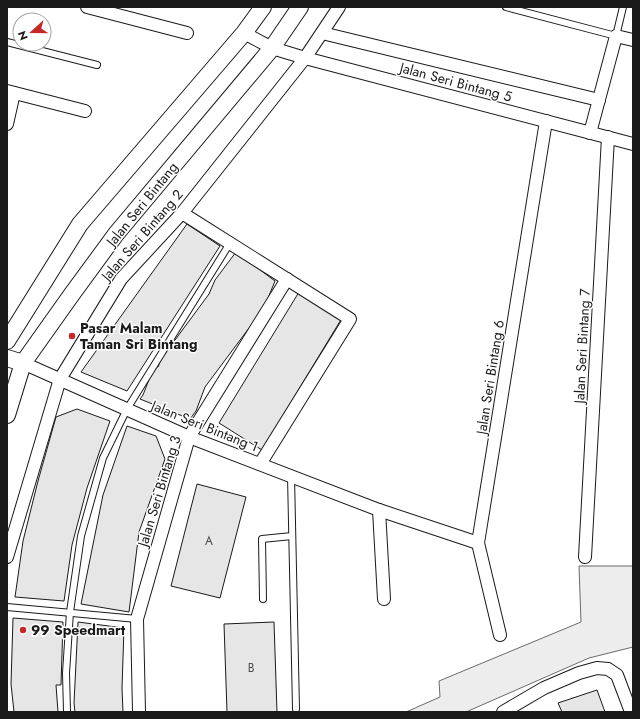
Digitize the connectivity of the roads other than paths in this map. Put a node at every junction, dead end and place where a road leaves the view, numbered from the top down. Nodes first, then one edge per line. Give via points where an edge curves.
1 (87, 7) edge
2 (263, 7) edge
3 (300, 7) edge
4 (339, 7) edge
5 (506, 7) edge
6 (623, 7) edge
7 (187, 33) dead end
8 (244, 33) junction
9 (322, 33) junction
10 (616, 36) junction
11 (633, 40) edge
12 (7, 42) edge
13 (272, 48) junction
14 (305, 58) junction
15 (97, 65) dead end
16 (11, 92) edge
17 (599, 100) junction
18 (85, 111) dead end
19 (546, 121) junction
20 (7, 124) edge
21 (590, 133) junction
22 (608, 138) junction
23 (633, 144) edge
24 (182, 213) junction
25 (230, 243) junction
26 (287, 279) junction
27 (7, 341) edge
28 (7, 358) edge
29 (23, 363) junction
30 (60, 379) junction
31 (127, 409) junction
32 (7, 415) edge
33 (189, 437) junction
34 (260, 464) junction
35 (291, 476) junction
36 (379, 510) junction
37 (292, 536) junction
38 (478, 543) junction
39 (7, 557) edge
40 (585, 557) dead end
41 (264, 599) dead end
42 (384, 599) dead end
43 (7, 607) edge
44 (70, 612) junction
45 (137, 619) junction
46 (500, 635) dead end
47 (296, 709) dead end
48 (67, 712) edge
49 (139, 712) edge
50 (503, 712) edge
51 (631, 712) edge

1 - 7 street
2 - 8 street
3 - 13 street, Jalan Seri Bintang
4 - 9 street, Jalan Seri Bintang 2
5 - 10 lane
6 - 10 lane
8 - 13 street, Jalan Seri Bintang 5
8 - 27 street via 80,224
9 - 14 street, Jalan Seri Bintang 2
9 - 17 street
10 - 11 street
10 - 17 street
12 - 15 lane
13 - 14 street, Jalan Seri Bintang 5
13 - 29 street, Jalan Seri Bintang via 116,234
14 - 19 street, Jalan Seri Bintang 5
14 - 24 street, Jalan Seri Bintang 2
16 - 18 street
16 - 20 street
17 - 21 street
19 - 21 street, Jalan Seri Bintang 5
19 - 38 street, Jalan Seri Bintang 6
21 - 22 street, Jalan Seri Bintang 5
22 - 23 street, Jalan Seri Bintang 5
22 - 40 street, Jalan Seri Bintang 7
24 - 25 street
24 - 30 street, Jalan Seri Bintang 2 via 121,279
25 - 26 street
25 - 31 lane
26 - 33 street, Jalan Seri Bintang 3
26 - 34 street via 350,319
28 - 29 street
29 - 30 street, Jalan Seri Bintang 1
29 - 32 street, Jalan Seri Bintang
30 - 31 street, Jalan Seri Bintang 1
30 - 39 street, Jalan Seri Bintang 2
31 - 33 street, Jalan Seri Bintang 1
31 - 44 lane via 103,458 81,536
33 - 34 street, Jalan Seri Bintang 1
33 - 45 street, Jalan Seri Bintang 3
34 - 35 street, Jalan Seri Bintang 1
35 - 36 street, Jalan Seri Bintang 1
35 - 37 lane
36 - 38 street, Jalan Seri Bintang 1
36 - 42 street
37 - 41 lane via 262,540
37 - 47 lane
38 - 46 street, Jalan Seri Bintang 6
43 - 44 lane
44 - 45 lane
44 - 48 lane via 66,673
45 - 49 street, Jalan Seri Bintang 3
50 - 51 street via 544,688 597,668 608,669 617,675

